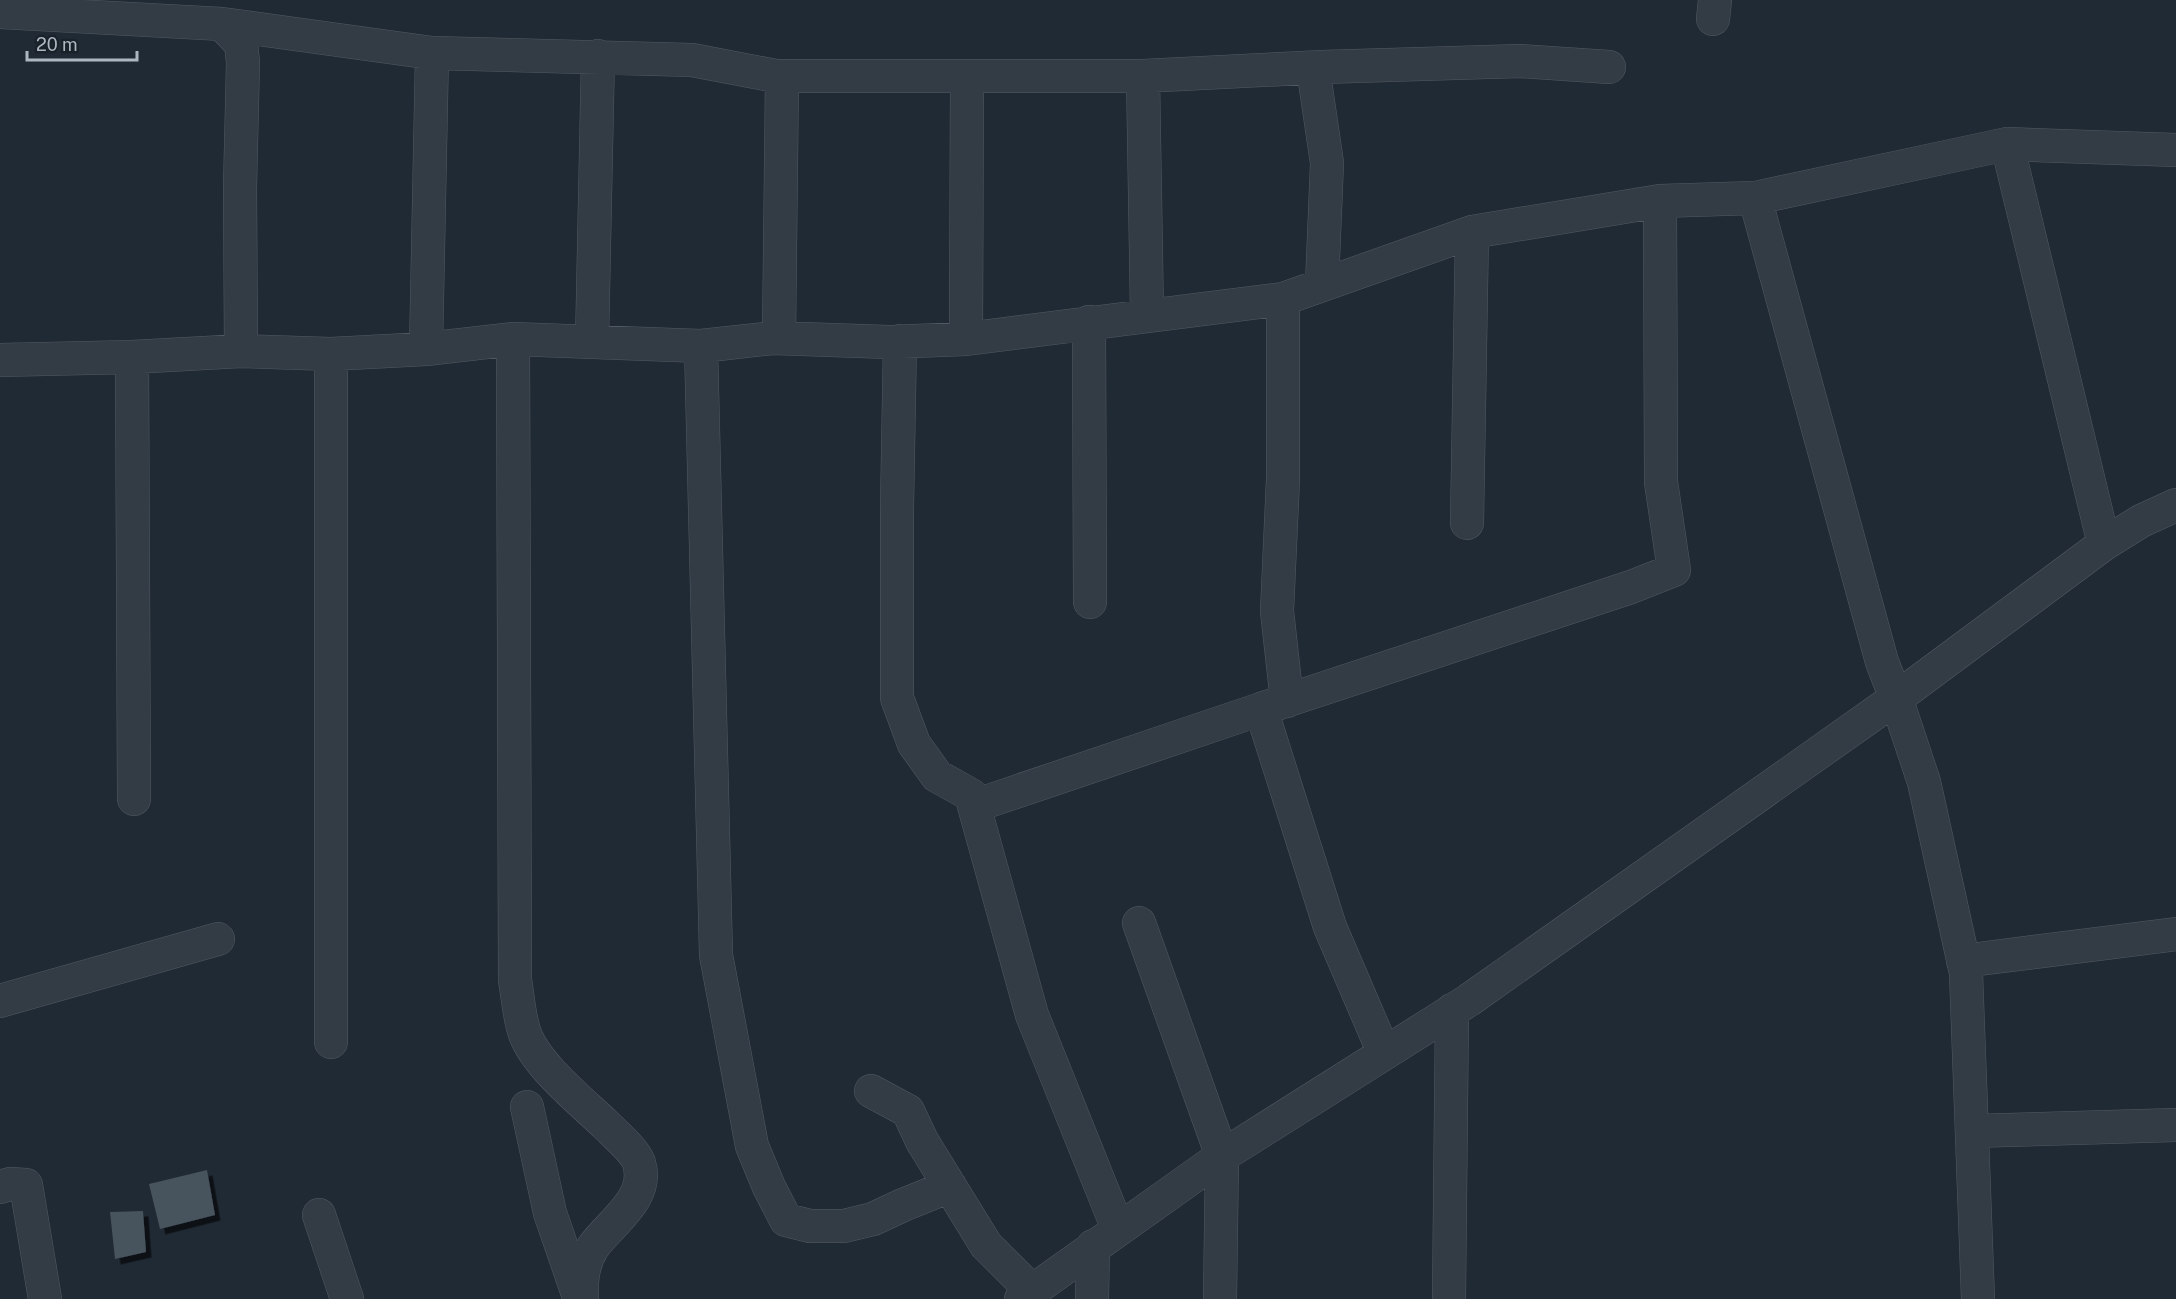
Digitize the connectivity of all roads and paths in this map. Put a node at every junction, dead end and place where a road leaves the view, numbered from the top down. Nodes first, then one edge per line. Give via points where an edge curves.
1 (0, 12) edge
2 (222, 24) junction
3 (432, 53) junction
4 (598, 56) junction
5 (1609, 67) dead end
6 (1313, 68) junction
7 (782, 76) junction
8 (967, 76) junction
9 (1143, 76) junction
10 (2007, 144) junction
11 (2176, 150) edge
12 (1755, 198) junction
13 (1660, 201) junction
14 (1472, 232) junction
15 (1322, 284) junction
16 (1283, 299) junction
17 (1148, 314) junction
18 (1089, 322) junction
19 (779, 338) junction
20 (513, 339) junction
21 (966, 339) junction
22 (900, 341) junction
23 (592, 342) junction
24 (702, 346) junction
25 (426, 349) junction
26 (241, 351) junction
27 (331, 354) junction
28 (132, 357) junction
29 (0, 360) edge
30 (2176, 505) edge
31 (1467, 523) dead end
32 (2104, 544) junction
33 (1090, 602) dead end
34 (1896, 698) junction
35 (1274, 705) junction
36 (134, 799) dead end
37 (974, 806) junction
38 (1140, 923) dead end
39 (2176, 934) edge
40 (218, 939) dead end
41 (1963, 961) junction
42 (0, 1001) edge
43 (1452, 1010) junction
44 (332, 1042) dead end
45 (1384, 1053) junction
46 (871, 1090) dead end
47 (527, 1107) dead end
48 (2176, 1125) edge
49 (1972, 1131) junction
50 (1222, 1156) junction
51 (950, 1186) junction
52 (0, 1188) edge
53 (319, 1215) dead end
54 (1106, 1238) junction
55 (1026, 1295) edge
56 (45, 1299) edge
57 (347, 1299) edge
58 (581, 1299) edge
59 (1092, 1299) edge
60 (1220, 1299) edge
61 (1449, 1299) edge
62 (1978, 1299) edge

1 - 2 street
2 - 3 street
2 - 26 street via 241,44 243,62
3 - 4 street
3 - 25 street
4 - 7 street via 692,60
4 - 23 street
5 - 6 street via 1521,61
6 - 9 street
6 - 15 street via 1327,163
7 - 8 street
7 - 19 street
8 - 9 street
8 - 21 street
9 - 17 street
10 - 11 street
10 - 12 street
10 - 32 street
12 - 13 street
12 - 34 street via 1882,662
13 - 14 street
13 - 35 street via 1661,482 1674,570
14 - 15 street
14 - 31 street
15 - 16 street
16 - 17 street
16 - 35 street via 1283,479
17 - 18 street
18 - 21 street
18 - 33 street
19 - 22 street
19 - 24 street
20 - 23 street
20 - 25 street
20 - 58 street via 515,980 525,1034 539,1059 639,1161 641,1183 628,1209 592,1248 581,1276
21 - 22 street
22 - 37 street via 897,698 914,744 937,776 970,795
23 - 24 street
24 - 51 street via 716,956 752,1146 786,1220 810,1226 844,1226 873,1219
25 - 27 street
26 - 27 street
26 - 28 street
27 - 44 street
28 - 29 street
28 - 36 street
30 - 32 street
32 - 34 street
34 - 41 street via 1924,782
34 - 43 street
35 - 37 street
35 - 45 street via 1330,927
37 - 54 street via 1032,1015
38 - 50 street
39 - 41 street
40 - 42 street
41 - 49 street
43 - 45 street
43 - 61 street
45 - 50 street
46 - 51 street via 908,1111
47 - 58 street via 550,1213
48 - 49 street
49 - 62 street
50 - 54 street
50 - 60 street
51 - 55 street via 986,1245
52 - 56 street via 26,1185
53 - 57 street
54 - 55 street
54 - 59 street

